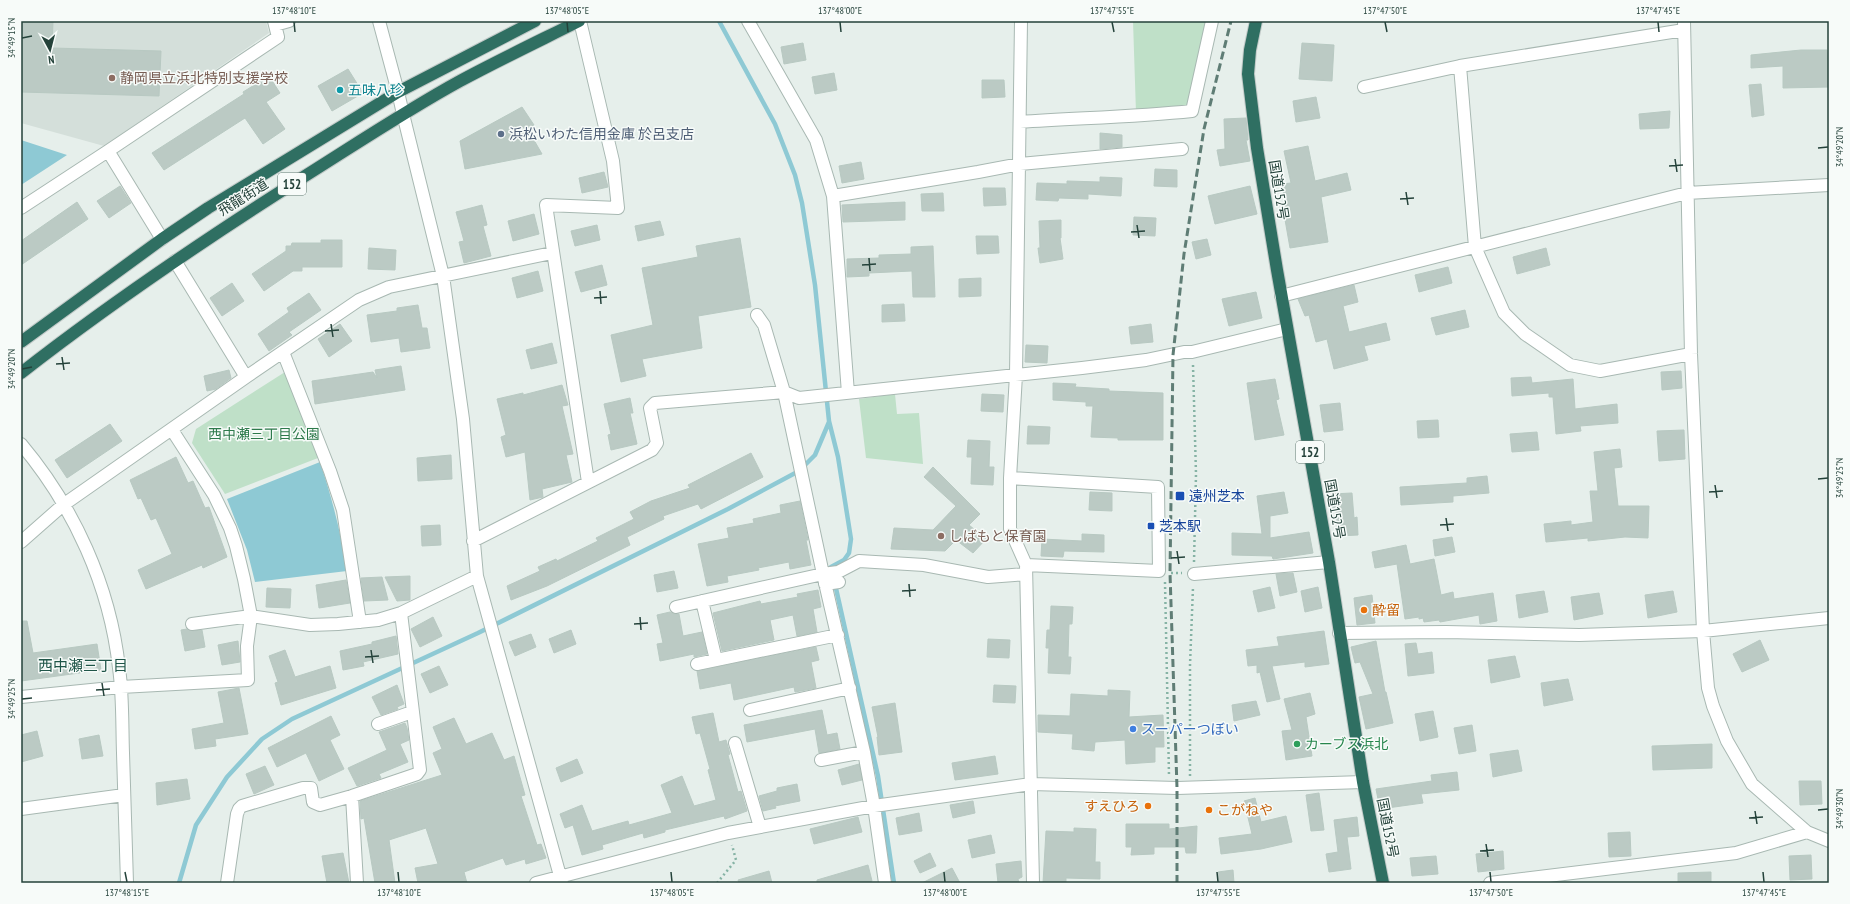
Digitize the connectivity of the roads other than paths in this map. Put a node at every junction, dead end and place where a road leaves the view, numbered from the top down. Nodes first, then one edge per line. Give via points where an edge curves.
1 (289, 21) edge
2 (379, 21) edge
3 (535, 21) edge
4 (580, 21) edge
5 (748, 21) edge
6 (1021, 21) edge
7 (1212, 21) edge
8 (1256, 21) edge
9 (274, 23) edge
10 (1684, 26) edge
11 (1460, 66) junction
12 (1364, 86) dead end
13 (398, 92) junction
14 (403, 114) junction
15 (1020, 122) junction
16 (1182, 149) dead end
17 (108, 151) junction
18 (1020, 164) junction
19 (1829, 185) edge
20 (1687, 193) junction
21 (833, 196) junction
22 (21, 208) edge
23 (162, 239) junction
24 (1475, 247) junction
25 (552, 253) junction
26 (175, 261) junction
27 (444, 276) junction
28 (1282, 296) junction
29 (757, 316) dead end
30 (1287, 329) junction
31 (21, 342) edge
32 (283, 352) junction
33 (1691, 354) junction
34 (21, 373) edge
35 (1016, 375) junction
36 (246, 377) junction
37 (784, 392) junction
38 (844, 393) junction
39 (172, 430) junction
40 (21, 444) edge
41 (1010, 478) junction
42 (588, 482) junction
43 (63, 505) junction
44 (473, 541) junction
45 (21, 542) edge
46 (1329, 562) junction
47 (1026, 570) junction
48 (1194, 574) road end
49 (477, 576) junction
50 (831, 578) junction
51 (702, 601) junction
52 (676, 606) dead end
53 (401, 613) junction
54 (251, 616) junction
55 (1829, 618) edge
56 (360, 622) junction
57 (192, 624) dead end
58 (1703, 630) junction
59 (1339, 633) junction
60 (838, 635) junction
61 (716, 660) junction
62 (697, 664) dead end
63 (852, 679) junction
64 (121, 687) junction
65 (21, 697) edge
66 (750, 710) dead end
67 (412, 712) junction
68 (378, 724) dead end
69 (735, 743) dead end
70 (864, 752) junction
71 (821, 760) dead end
72 (1363, 782) junction
73 (1031, 784) junction
74 (124, 795) junction
75 (352, 796) junction
76 (881, 805) junction
77 (21, 809) edge
78 (760, 827) junction
79 (1807, 832) junction
80 (1829, 841) edge
81 (561, 880) edge
82 (127, 883) edge
83 (227, 883) edge
84 (357, 883) edge
85 (536, 883) edge
86 (885, 883) edge
87 (1033, 883) edge
88 (1383, 883) edge
89 (1490, 883) edge

1 - 9 street
2 - 13 street
3 - 13 highway, 飛龍街道 / 152
4 - 14 highway, 飛龍街道 / 152 via 461,81
4 - 25 street via 613,161 618,208 546,205
5 - 21 street via 816,140
6 - 15 street
7 - 15 street via 1192,111 1133,117
8 - 28 highway, 国道152号 / 152 via 1248,74 1257,148
9 - 17 street via 278,37
10 - 11 street
10 - 20 street
11 - 12 street
11 - 24 street
13 - 14 street
13 - 23 highway, 飛龍街道 / 152
14 - 26 highway, 飛龍街道 / 152
14 - 27 street
15 - 18 street
16 - 18 street
17 - 22 street
17 - 23 street
18 - 21 street
18 - 35 street
19 - 20 street
20 - 24 street
20 - 33 street
21 - 38 street
23 - 31 highway, 飛龍街道 / 152
24 - 28 street
24 - 33 street via 1504,313 1525,334 1570,365 1600,371
25 - 27 street
25 - 42 street
26 - 34 highway, 飛龍街道 / 152
26 - 36 street
27 - 32 street via 389,287 359,300
27 - 44 street via 463,419
28 - 30 highway, 国道152号 / 152
29 - 37 street via 764,325
30 - 35 street via 1192,352 1146,360
30 - 46 highway, 国道152号 / 152
32 - 36 street
32 - 56 street via 343,510
33 - 58 street
35 - 38 street
35 - 41 street
36 - 39 street
37 - 38 street via 799,398
37 - 42 street via 652,405 650,408 656,447
37 - 50 street via 803,480
39 - 43 street
39 - 54 street via 214,495 230,528 240,559
40 - 43 street via 44,471
41 - 47 street via 1010,529
41 - 47 street via 1158,487 1161,571
42 - 44 street
43 - 45 street
43 - 64 street via 85,545 99,578 116,646
44 - 49 street
46 - 48 street
46 - 59 highway, 国道152号 / 152
47 - 50 street via 988,577 924,565 859,561
47 - 73 street
49 - 53 street
49 - 81 street
50 - 51 street
50 - 60 street
51 - 52 street
51 - 61 street
53 - 56 street
53 - 67 street
54 - 56 street via 310,624
54 - 57 street
54 - 64 street via 247,646 248,680
55 - 58 street
58 - 59 street via 1579,635
58 - 79 street via 1708,688 1727,741 1752,784
59 - 72 highway, 国道152号 / 152
60 - 61 street
60 - 63 street
61 - 62 street
63 - 66 street
63 - 70 street
64 - 65 street
64 - 74 street
67 - 68 street
67 - 75 street via 420,770 417,774
69 - 78 street
70 - 71 street
70 - 76 street
72 - 73 street via 1190,788
72 - 88 highway, 国道152号 / 152
73 - 76 street
73 - 87 street
74 - 77 street
74 - 82 street
75 - 83 street via 320,805 314,802 311,788 303,788 242,806 237,814
75 - 84 street
76 - 78 street
76 - 86 street
78 - 81 street via 728,833
79 - 80 street
79 - 89 street via 1736,853
81 - 85 street

